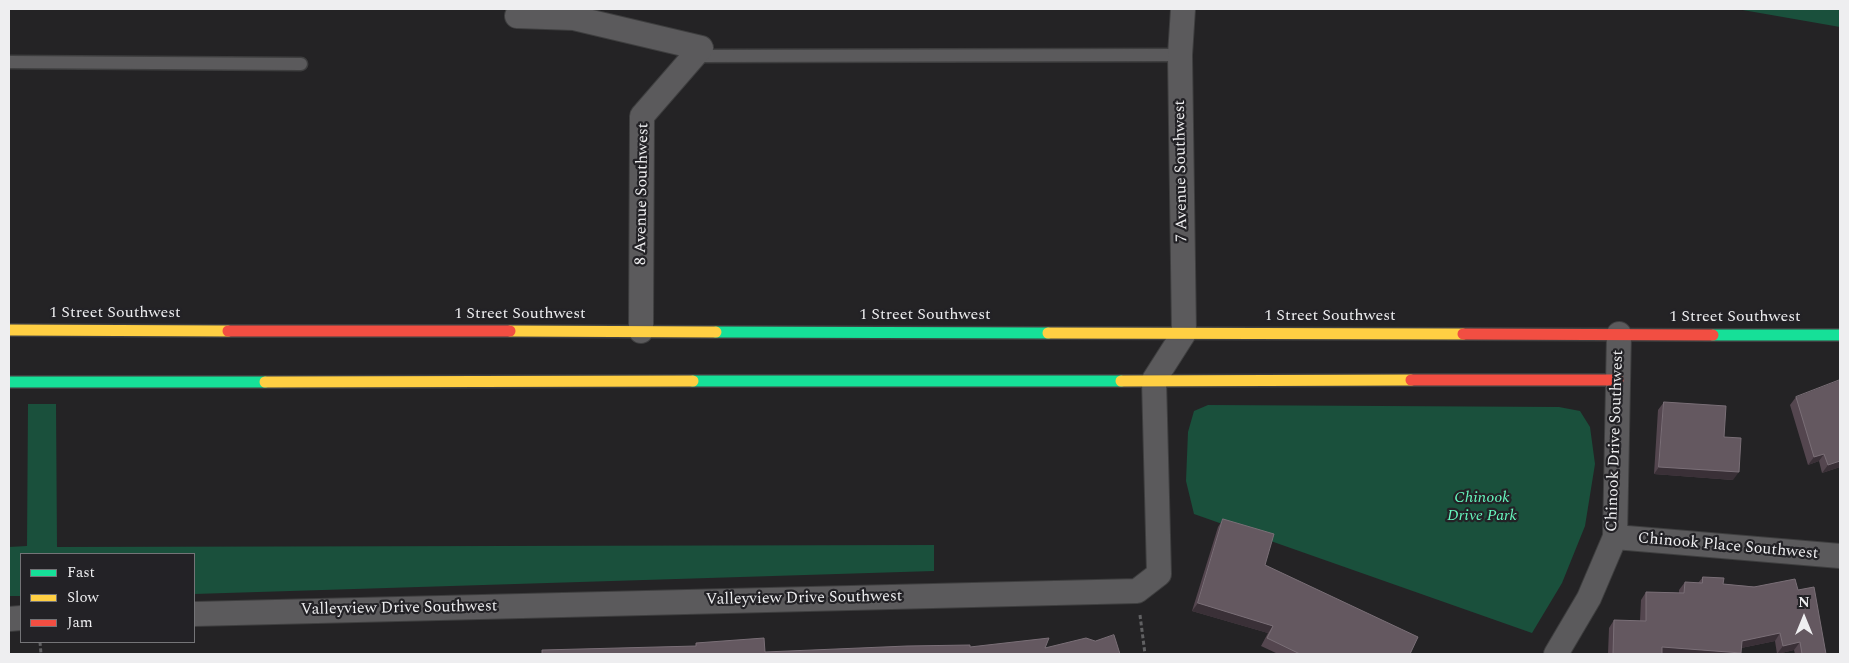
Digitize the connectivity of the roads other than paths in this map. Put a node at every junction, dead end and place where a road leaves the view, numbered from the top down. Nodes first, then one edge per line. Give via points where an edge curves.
1 (1183, 9) edge
2 (517, 16) dead end
3 (1180, 55) junction
4 (694, 56) junction
5 (9, 62) edge
6 (301, 64) dead end
7 (9, 330) edge
8 (641, 331) junction
9 (1184, 333) junction
10 (1619, 334) junction
11 (1840, 335) edge
12 (1154, 380) junction
13 (1618, 380) junction
14 (9, 382) edge
15 (1615, 537) junction
16 (1840, 556) edge
17 (195, 614) edge
18 (1556, 654) edge

1 - 3 street, 7 Avenue Southwest
2 - 4 street via 574,18 701,48
3 - 4 lane
3 - 9 street, 7 Avenue Southwest
4 - 8 street, 8 Avenue Southwest via 642,116
5 - 6 lane
7 - 8 street, 1 Street Southwest
8 - 9 street, 1 Street Southwest
9 - 10 street, 1 Street Southwest
9 - 12 street
10 - 11 street, 1 Street Southwest
10 - 13 street, Chinook Drive Southwest
12 - 13 street
12 - 14 street
12 - 17 street, Valleyview Drive Southwest via 1159,574 1137,591
13 - 15 street, Chinook Drive Southwest
15 - 16 street, Chinook Place Southwest
15 - 18 street, Chinook Drive Southwest via 1589,598

